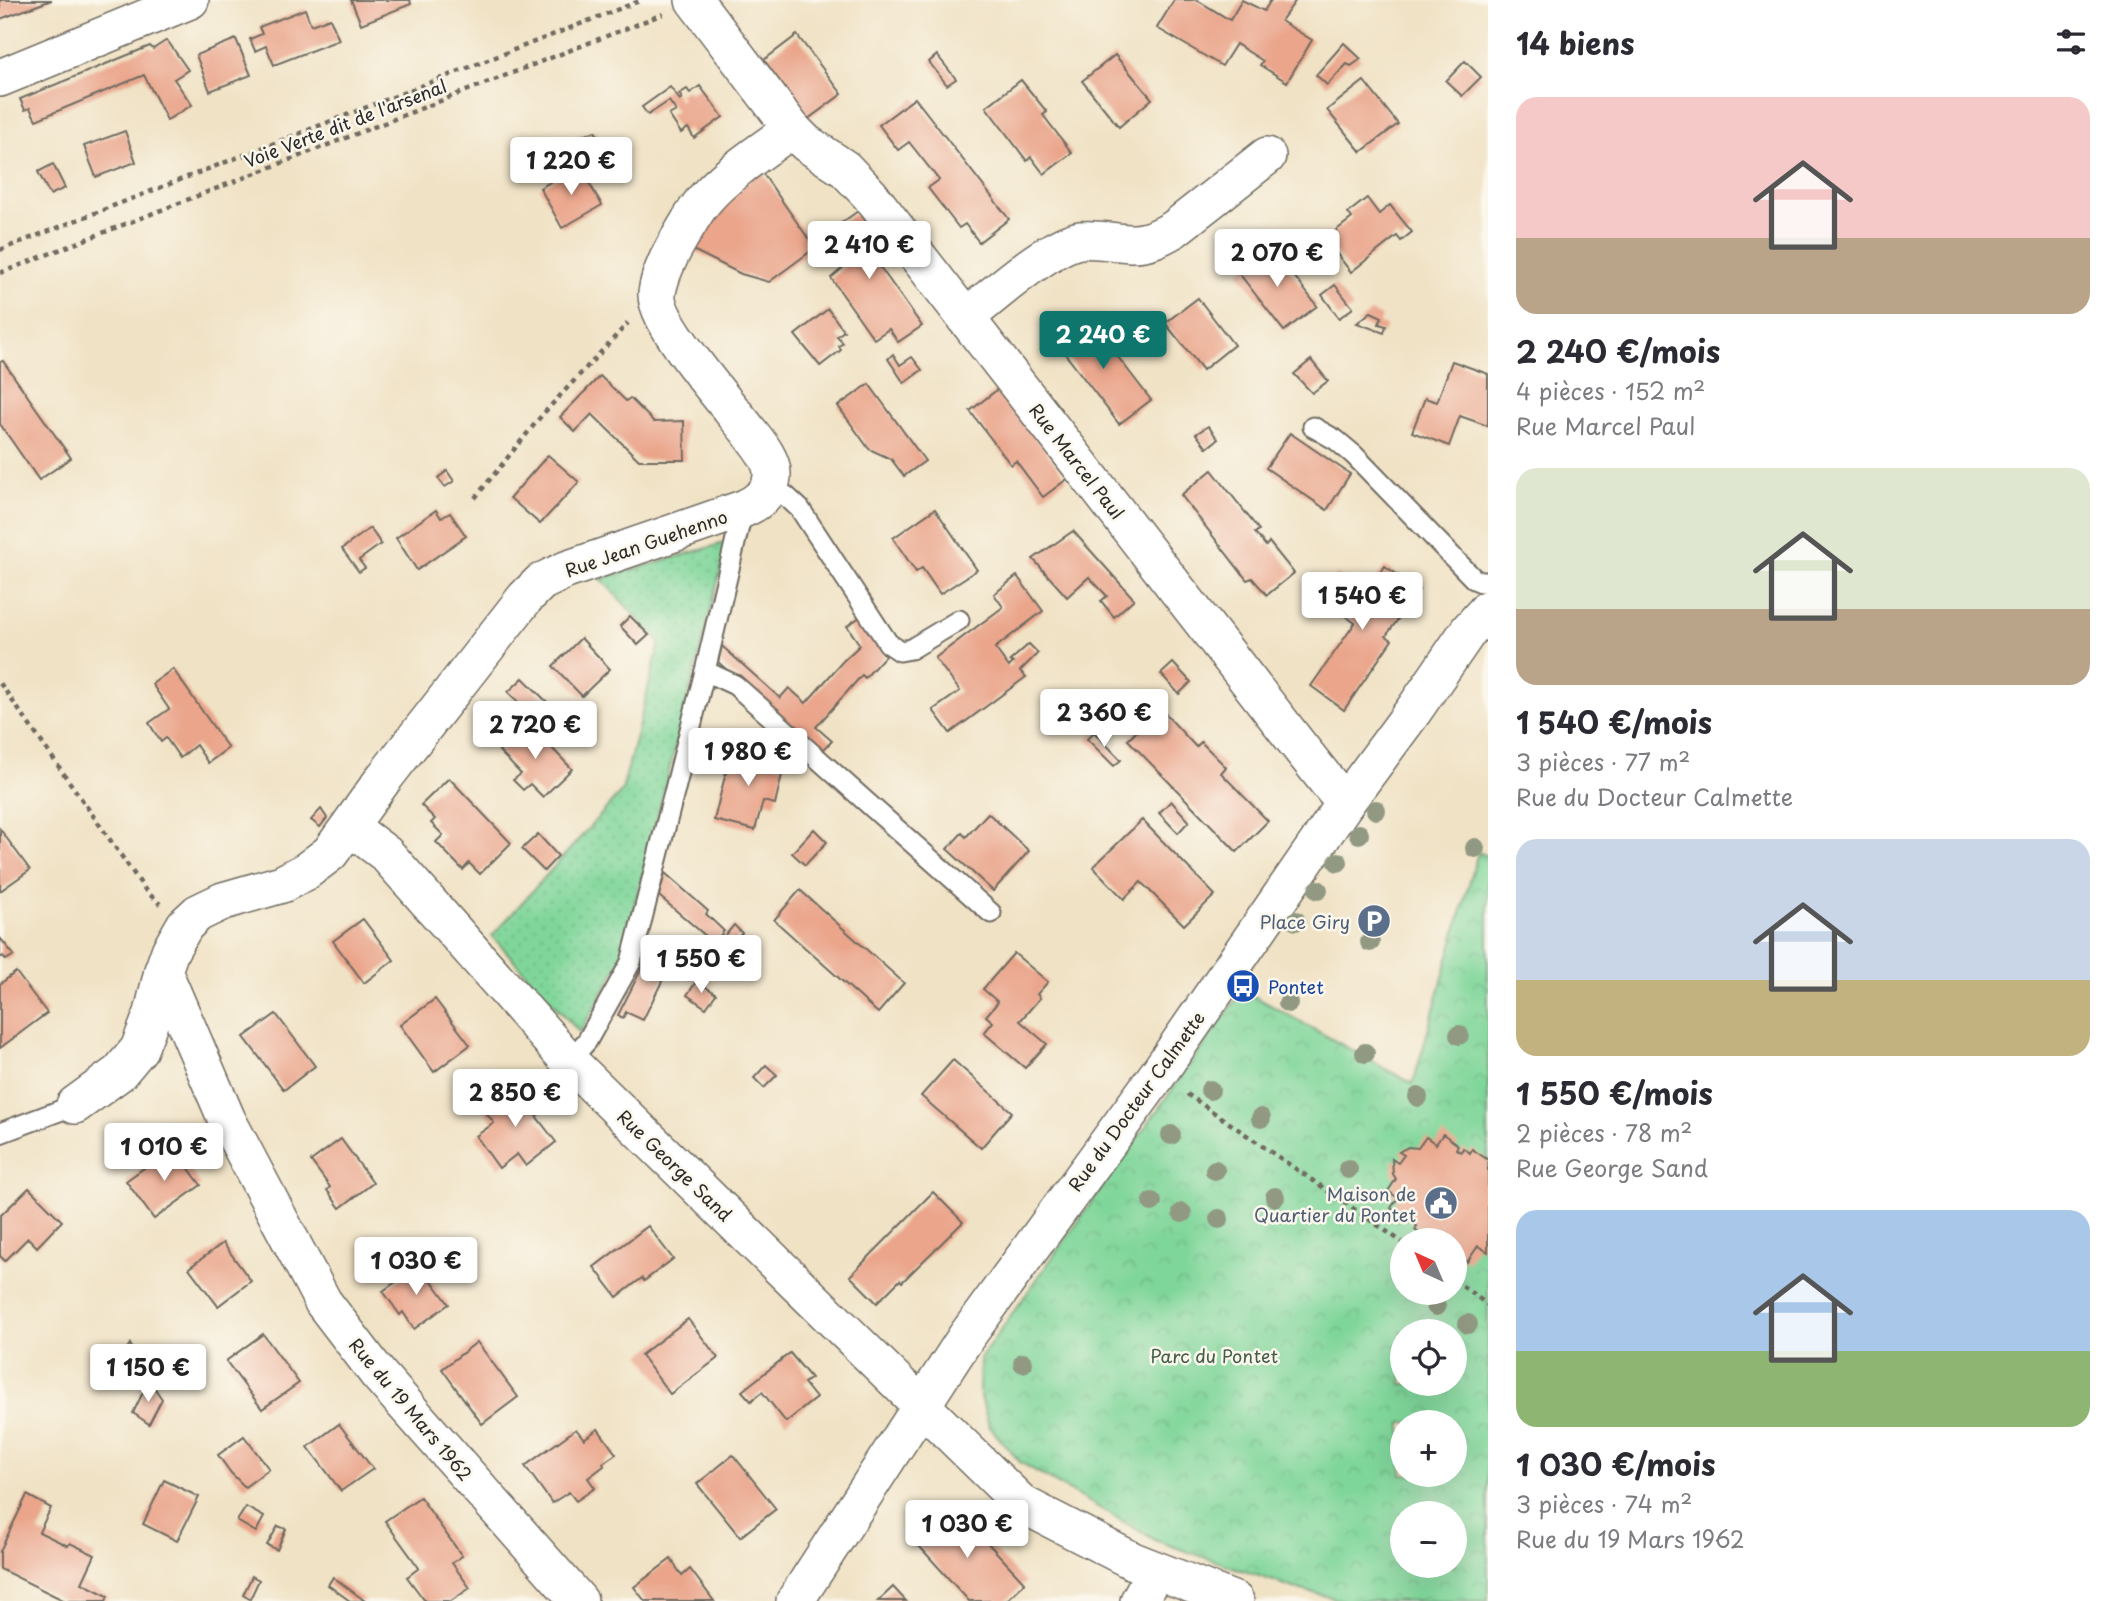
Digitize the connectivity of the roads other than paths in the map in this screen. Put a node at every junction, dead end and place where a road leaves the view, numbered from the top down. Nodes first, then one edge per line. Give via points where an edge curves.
1 (190, 0) edge
2 (694, 1) edge
3 (0, 78) edge
4 (792, 129) junction
5 (1267, 156) dead end
6 (965, 318) junction
7 (1314, 427) dead end
8 (756, 498) junction
9 (1488, 582) edge
10 (1488, 609) edge
11 (959, 620) dead end
12 (705, 671) junction
13 (1346, 802) junction
14 (350, 827) junction
15 (991, 914) dead end
16 (163, 971) junction
17 (569, 1061) junction
18 (75, 1105) joint
19 (0, 1133) edge
20 (922, 1405) junction
21 (1147, 1586) edge
22 (579, 1601) edge
23 (795, 1601) edge
24 (1236, 1601) edge

1 - 3 street
2 - 4 street, Rue Marcel Paul
4 - 6 street, Rue Marcel Paul via 845,169 870,195
4 - 8 street via 704,199 664,267 657,295 663,317 680,343 769,462 773,474
5 - 6 street via 1174,229 1137,243 1081,240 1061,246
6 - 13 street, Rue Marcel Paul
7 - 9 lane via 1353,455 1474,579
8 - 11 lane via 786,496 800,509 888,643 900,651
8 - 12 lane
8 - 14 street, Rue Jean Guehenno via 541,582
10 - 13 street, Rue du Docteur Calmette
12 - 15 lane via 735,685
12 - 17 lane via 631,962 587,1041
13 - 20 street, Rue du Docteur Calmette
14 - 16 street, Rue Jean Guehenno via 330,853 305,872 198,913 185,925
14 - 17 street, Rue George Sand via 387,854
16 - 18 street, Rue Jean Guehenno via 139,1049 119,1073
16 - 22 street, Rue du 19 Mars 1962 via 227,1120 323,1302 378,1374
17 - 20 street, Rue George Sand
18 - 19 lane
20 - 21 street, Rue George Sand via 1022,1504 1133,1562
20 - 23 street, Rue du Docteur Calmette
21 - 24 street, Rue George Sand

